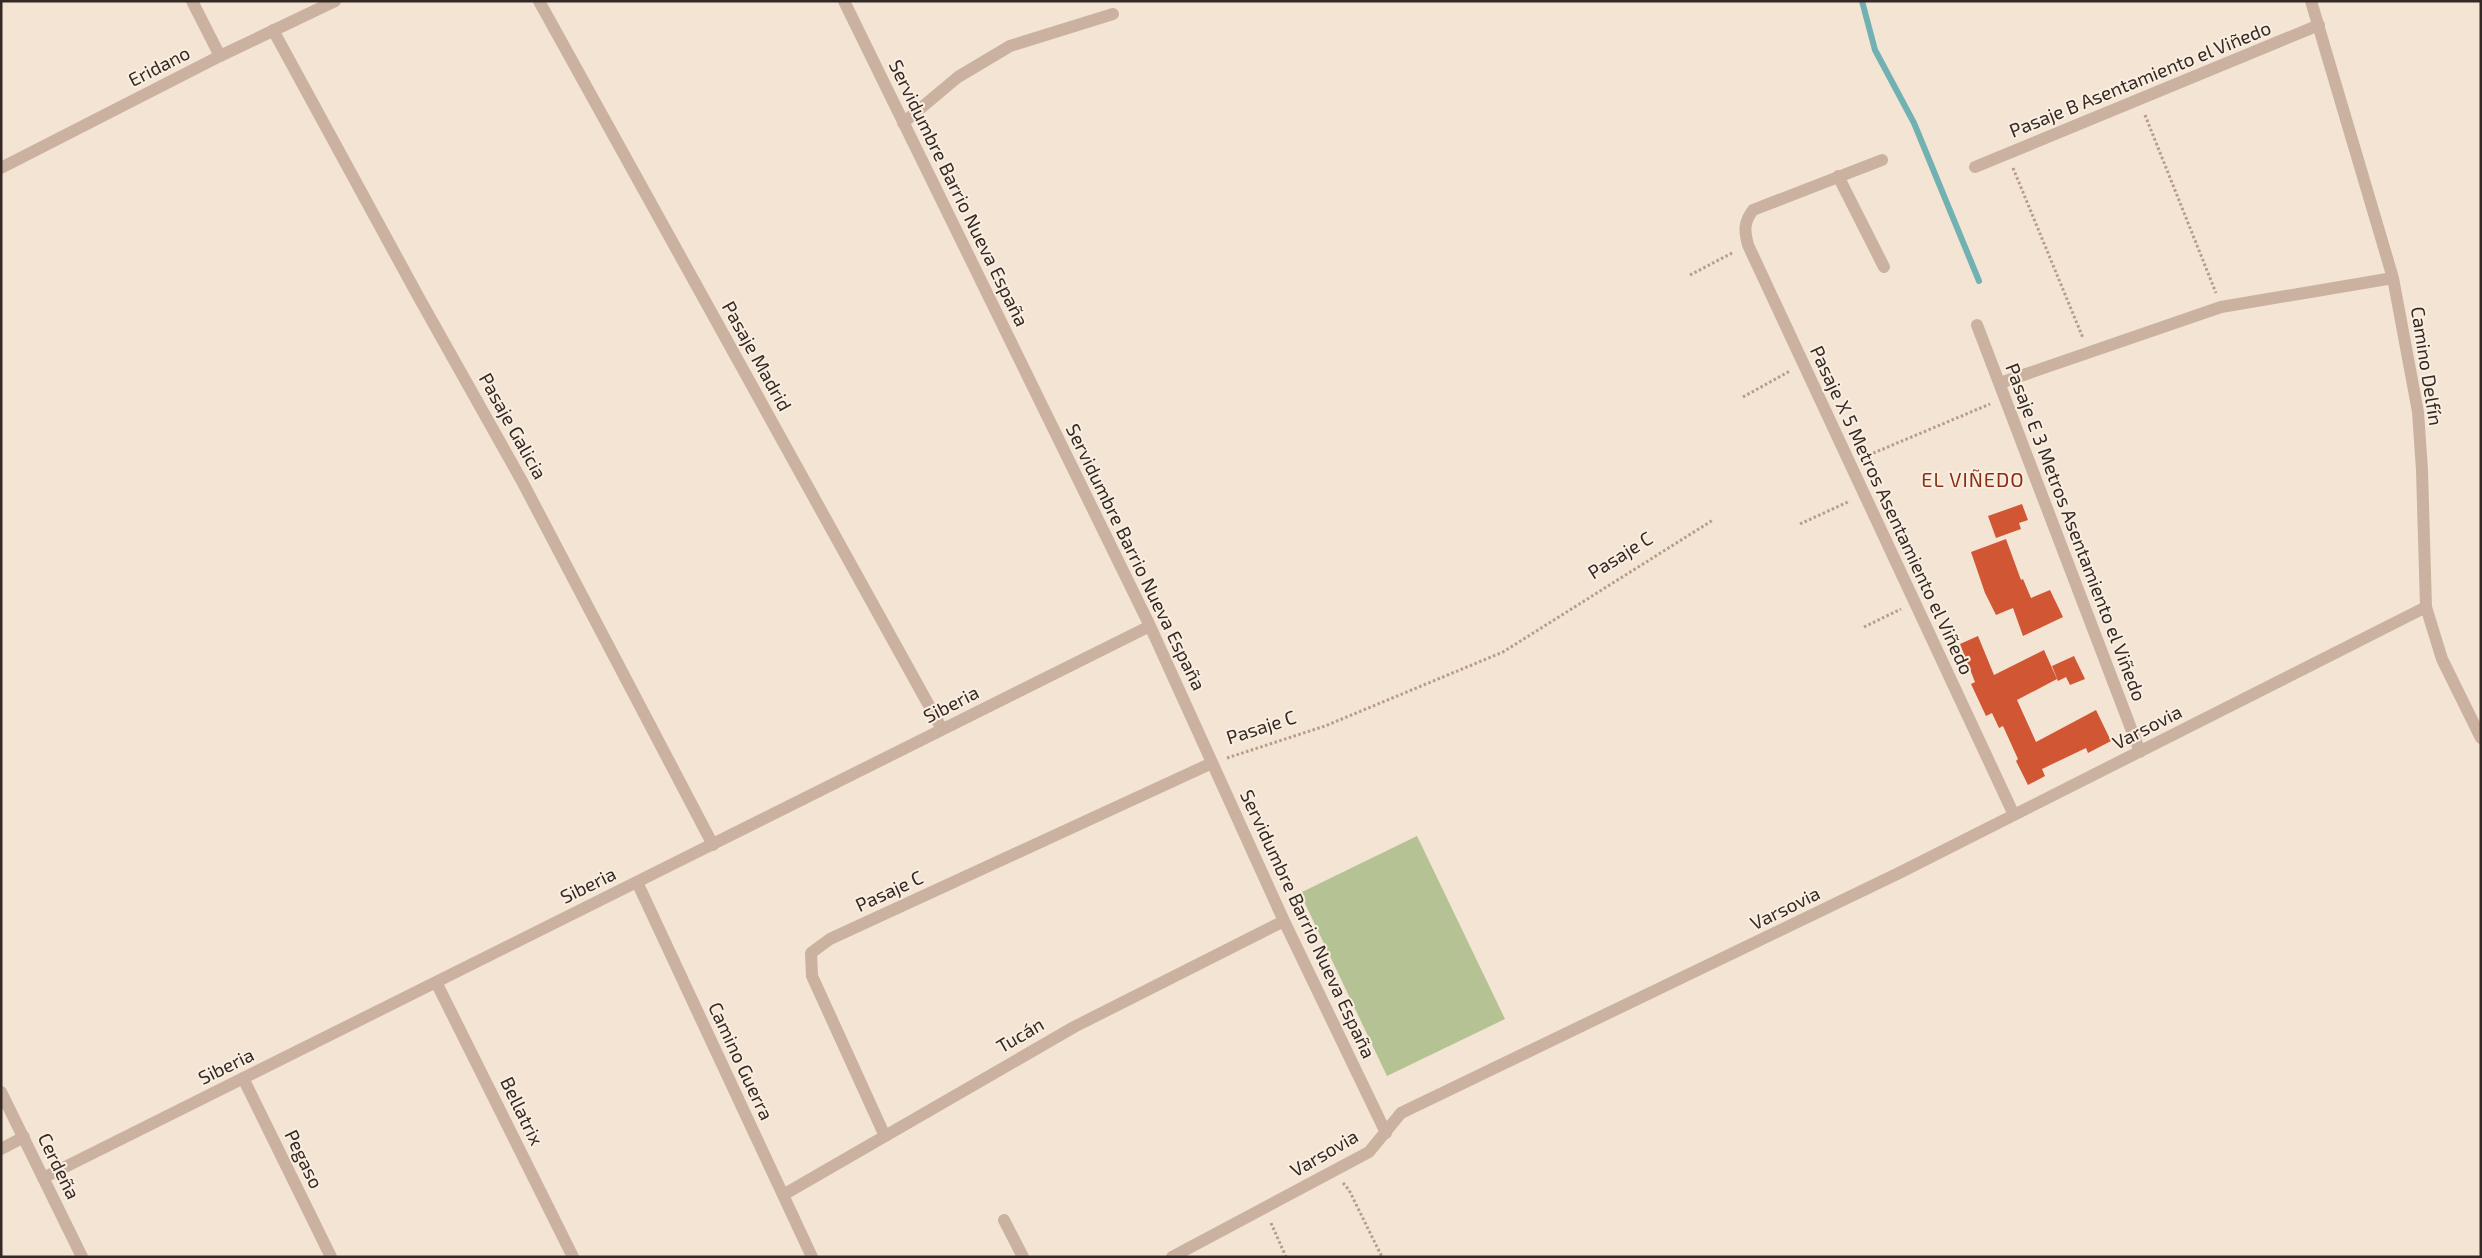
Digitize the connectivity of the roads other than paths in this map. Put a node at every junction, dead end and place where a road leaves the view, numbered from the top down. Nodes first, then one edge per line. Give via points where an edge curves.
1 (192, 1) edge
2 (335, 1) edge
3 (539, 1) edge
4 (844, 1) edge
5 (2311, 1) edge
6 (1113, 14) dead end
7 (2319, 25) junction
8 (273, 30) junction
9 (220, 56) junction
10 (904, 123) junction
11 (1882, 160) dead end
12 (1975, 167) dead end
13 (1, 168) edge
14 (1838, 176) junction
15 (1884, 267) dead end
16 (2392, 278) junction
17 (1977, 325) dead end
18 (2000, 383) junction
19 (2426, 607) junction
20 (1150, 626) junction
21 (942, 729) junction
22 (2481, 738) edge
23 (2140, 752) junction
24 (1212, 763) junction
25 (2014, 815) junction
26 (713, 845) junction
27 (637, 882) junction
28 (1284, 921) junction
29 (436, 982) junction
30 (243, 1078) junction
31 (1, 1092) edge
32 (1386, 1133) junction
33 (884, 1134) junction
34 (24, 1137) junction
35 (1, 1148) edge
36 (42, 1178) junction
37 (783, 1195) junction
38 (1004, 1220) dead end
39 (82, 1257) edge
40 (331, 1257) edge
41 (574, 1257) edge
42 (812, 1257) edge
43 (1023, 1257) edge
44 (1172, 1257) edge

1 - 9 street
2 - 8 street, Eridano
3 - 21 street, Pasaje Madrid
4 - 10 street, Servidumbre Barrio Nueva España
5 - 7 street, Camino Delfín
6 - 10 street via 1010,46 958,77
7 - 12 street, Pasaje B Asentamiento el Viñedo
7 - 16 street, Camino Delfín
8 - 9 street, Eridano
8 - 26 street, Pasaje Galicia via 523,482
9 - 13 street, Eridano
10 - 20 street, Servidumbre Barrio Nueva España
11 - 14 street
14 - 15 street
14 - 25 street, Pasaje X 5 Metros Asentamiento el Viñedo via 1753,210 1746,219 1744,231
16 - 18 street via 2222,307
16 - 19 street, Camino Delfín via 2418,412
17 - 18 street, Pasaje E 3 Metros Asentamiento el Viñedo
18 - 23 street, Pasaje E 3 Metros Asentamiento el Viñedo
19 - 22 street, Camino Delfín via 2442,659
19 - 23 street, Varsovia
20 - 21 street, Siberia
20 - 24 street, Servidumbre Barrio Nueva España
21 - 26 street, Siberia
23 - 25 street, Varsovia
24 - 28 street, Servidumbre Barrio Nueva España
24 - 33 street, Pasaje C via 830,939 811,953 812,976
25 - 32 street, Varsovia via 1401,1113
26 - 27 street, Siberia
27 - 29 street, Siberia
27 - 37 street, Camino Guerra
28 - 32 street, Servidumbre Barrio Nueva España
28 - 33 street, Tucán via 1074,1026
29 - 30 street, Siberia
29 - 41 street, Bellatrix
30 - 36 street, Siberia
30 - 40 street, Pegaso
31 - 34 street, Cerdeña
32 - 44 street, Varsovia via 1369,1152
33 - 37 street, Tucán
34 - 35 street
34 - 36 street, Cerdeña
36 - 39 street, Cerdeña
37 - 42 street, Camino Guerra
38 - 43 street

